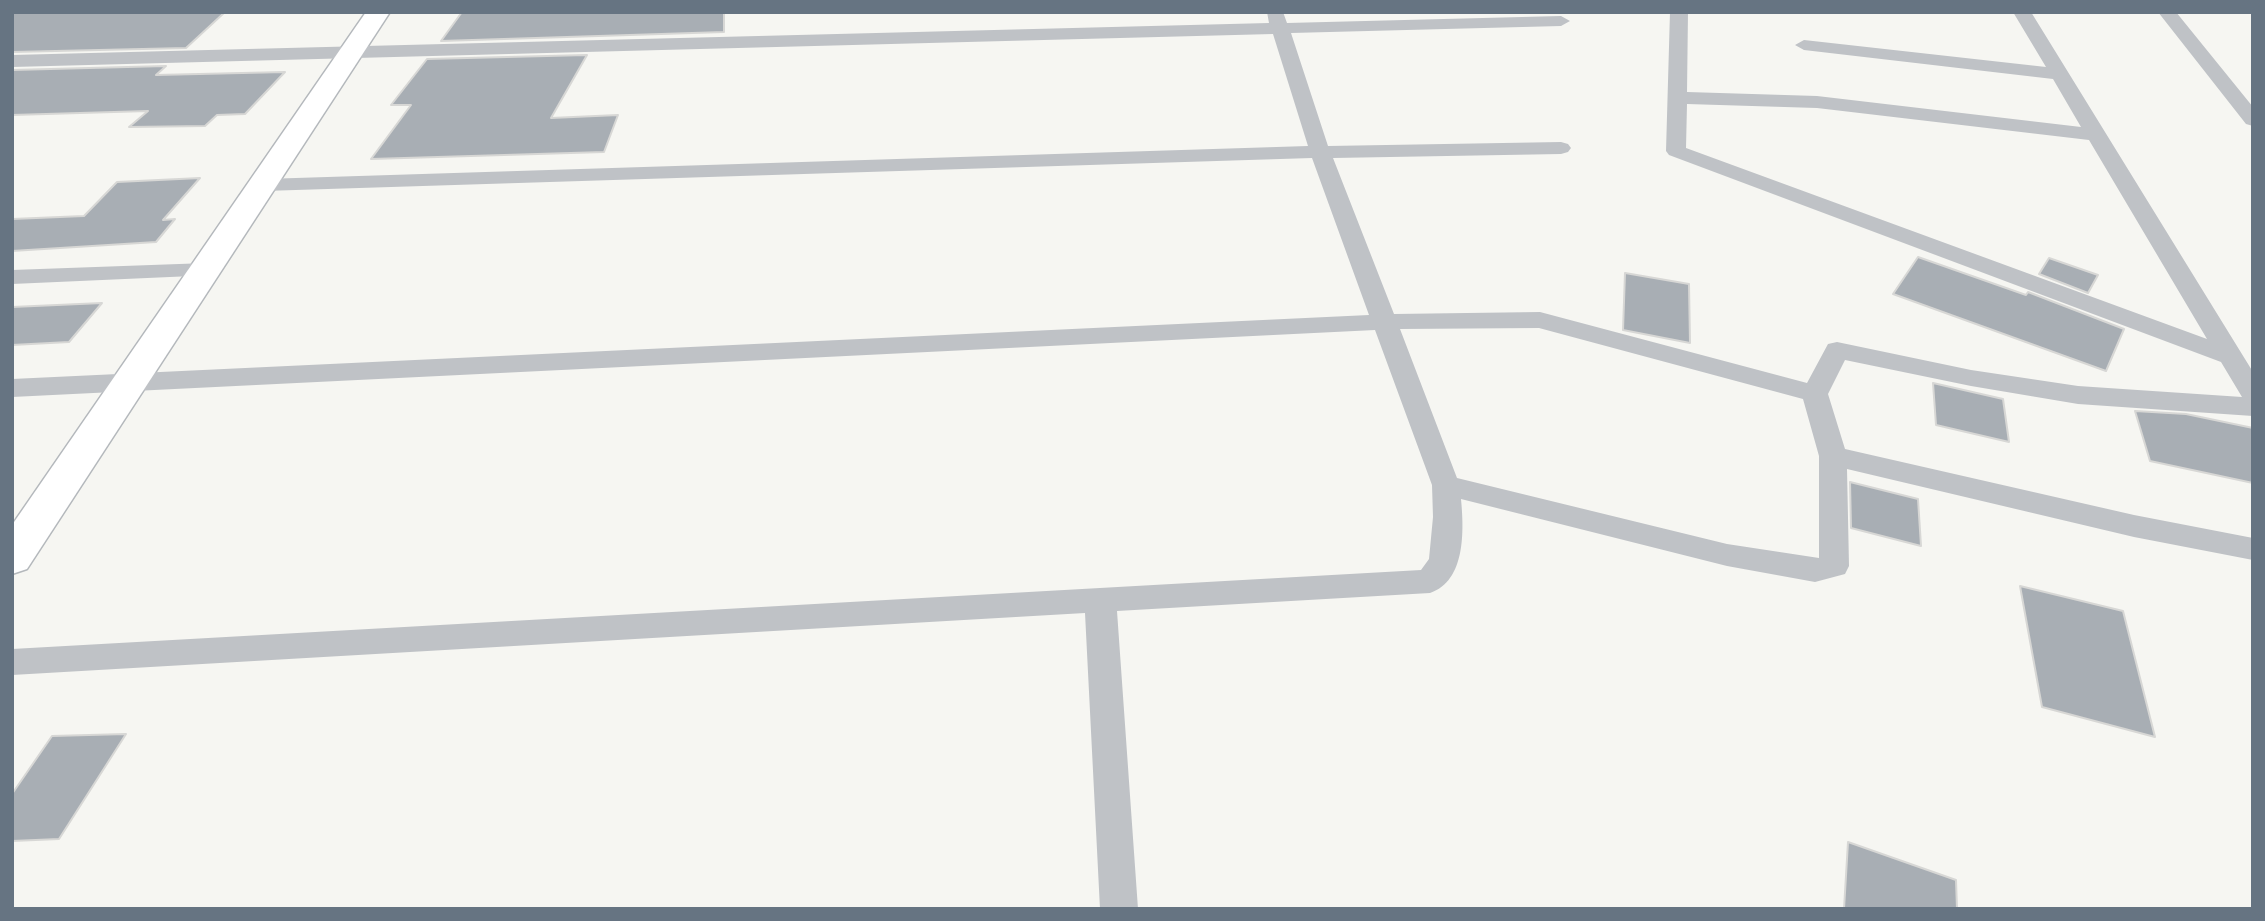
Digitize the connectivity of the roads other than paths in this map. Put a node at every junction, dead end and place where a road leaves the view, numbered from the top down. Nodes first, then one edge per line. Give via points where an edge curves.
1 (378, 12) edge
2 (1679, 12) edge
3 (2022, 12) edge
4 (2167, 12) edge
5 (1278, 20) edge
6 (1560, 21) dead end
7 (1804, 45) dead end
8 (355, 50) junction
9 (12, 61) edge
10 (2060, 74) junction
11 (1677, 99) junction
12 (2253, 120) edge
13 (2098, 135) junction
14 (1562, 148) dead end
15 (1320, 152) junction
16 (264, 185) junction
17 (207, 270) junction
18 (12, 277) edge
19 (1385, 322) junction
20 (2231, 357) junction
21 (132, 381) junction
22 (12, 388) edge
23 (1815, 394) junction
24 (2253, 394) edge
25 (2253, 407) edge
26 (1833, 456) junction
27 (1447, 485) junction
28 (2253, 549) edge
29 (12, 558) edge
30 (1100, 599) junction
31 (12, 662) edge
32 (1119, 909) edge

1 - 8 street
2 - 11 street
3 - 10 street
4 - 12 street
5 - 6 street
5 - 8 street
5 - 15 street
7 - 10 street
8 - 9 street
8 - 16 street
10 - 13 street
11 - 13 street via 1817,103
11 - 20 street via 1676,150
13 - 20 street
14 - 15 street
15 - 16 street
15 - 19 street
16 - 17 street
17 - 18 street
17 - 21 street
19 - 21 street
19 - 23 street via 1540,320
19 - 27 street
20 - 24 street
21 - 22 street
21 - 29 street
23 - 25 street via 1837,350 1971,379 2078,395
23 - 26 street
26 - 27 street via 1834,566 1815,570 1727,555
26 - 28 street
27 - 30 street via 1444,561 1430,580
30 - 31 street
30 - 32 street

